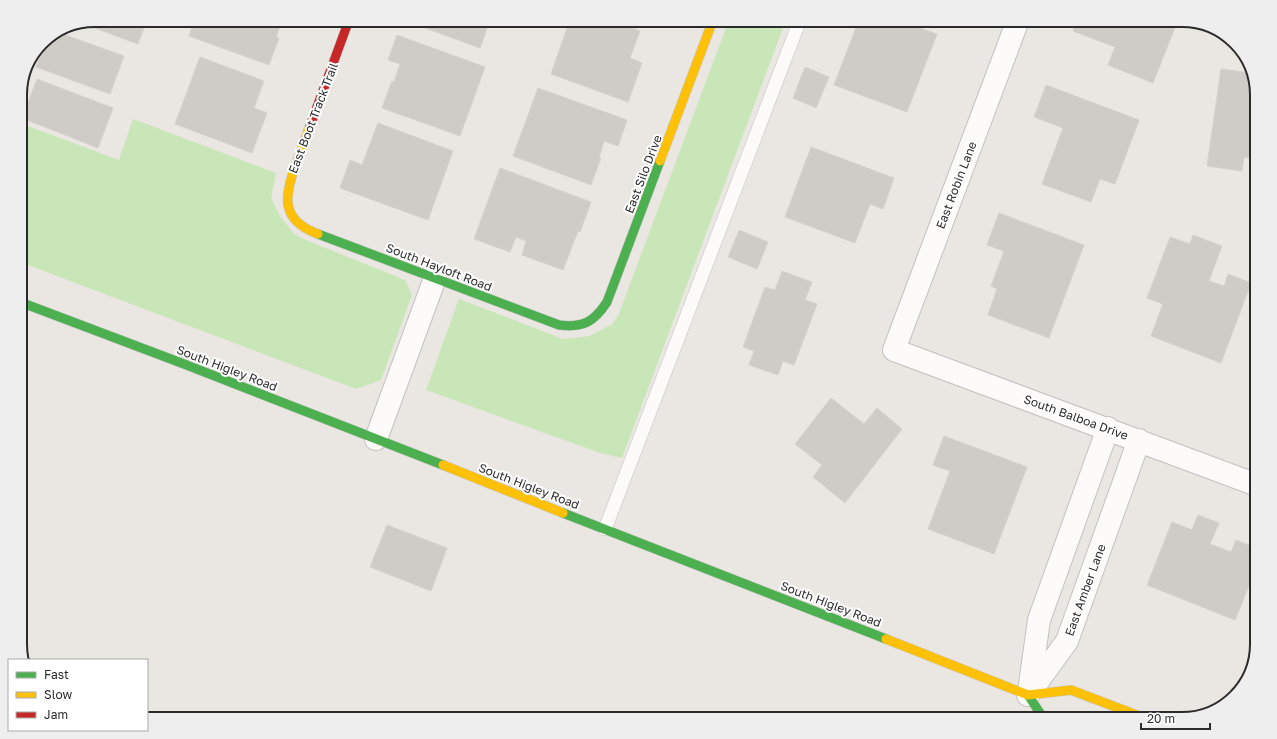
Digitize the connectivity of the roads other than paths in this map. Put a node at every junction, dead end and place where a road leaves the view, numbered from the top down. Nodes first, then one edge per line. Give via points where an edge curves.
1 (346, 27) edge
2 (710, 27) edge
3 (797, 27) edge
4 (1015, 27) edge
5 (292, 217) joint
6 (435, 278) junction
7 (27, 305) edge
8 (582, 326) joint
9 (894, 350) joint
10 (1108, 428) junction
11 (376, 439) junction
12 (1139, 440) junction
13 (1250, 482) edge
14 (605, 529) junction
15 (1028, 695) junction
16 (1039, 712) edge
17 (1129, 712) edge

1 - 5 main road, East Boot Track Trail via 289,183 286,194 287,206
2 - 8 main road, East Silo Drive via 607,302 593,321
3 - 14 lane
4 - 9 street, East Robin Lane
5 - 6 main road, South Hayloft Road via 300,226 311,232
6 - 8 main road, South Hayloft Road via 558,325
6 - 11 street
7 - 11 main road, South Higley Road
9 - 10 street, South Balboa Drive
10 - 12 street, South Balboa Drive
10 - 15 street via 1039,620
11 - 14 main road, South Higley Road
12 - 13 street, South Balboa Drive
12 - 15 street, East Amber Lane via 1067,641
14 - 15 main road, South Higley Road
15 - 16 main road
15 - 17 main road, South Higley Road via 1071,690

